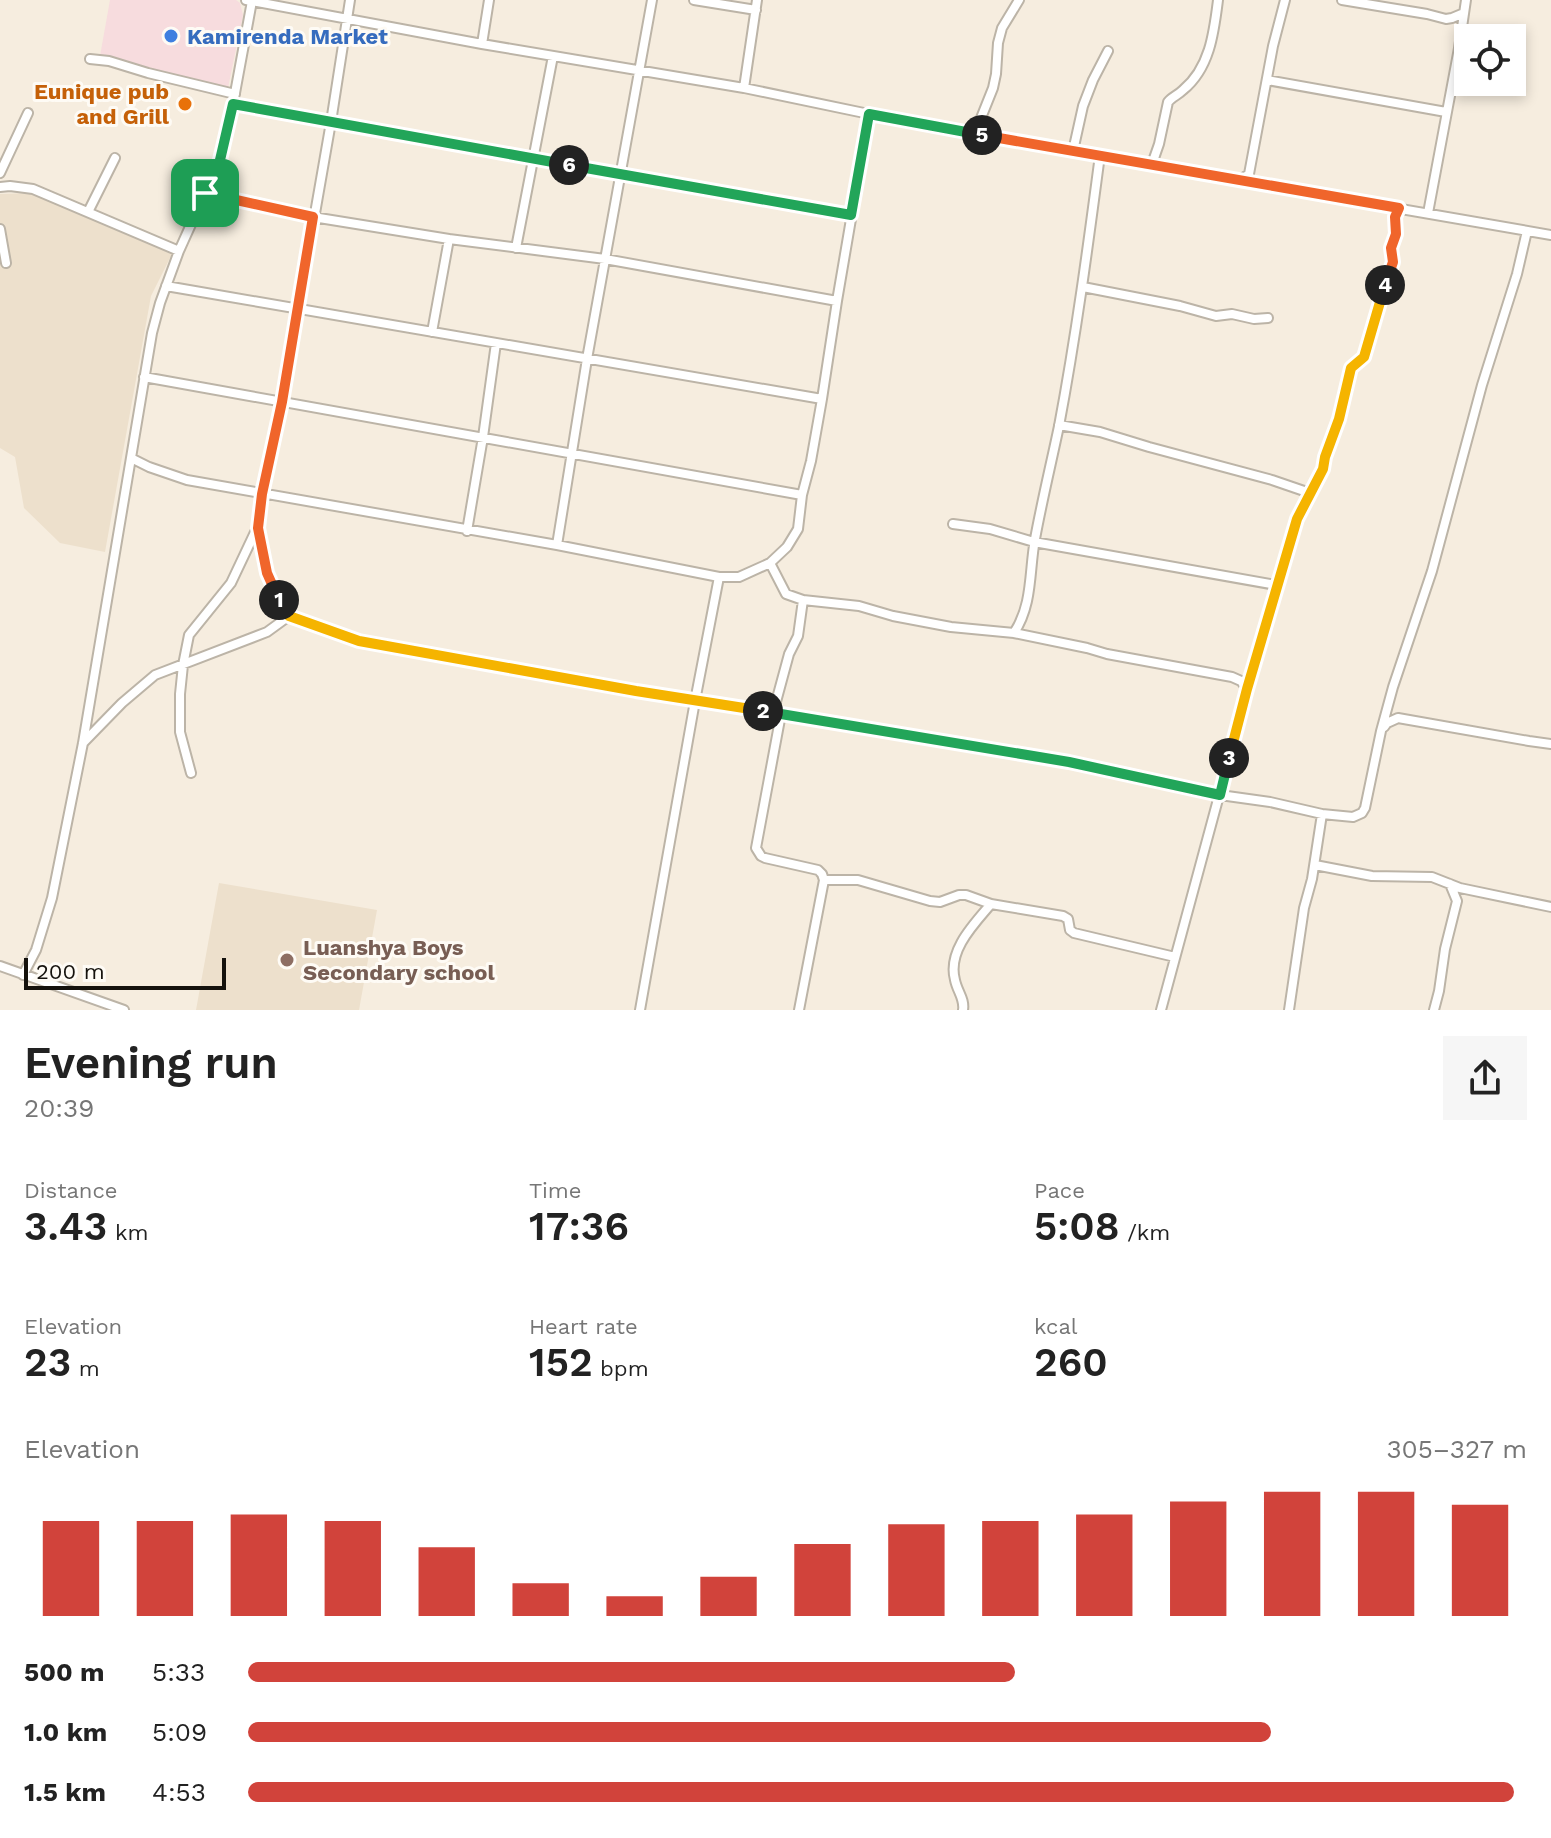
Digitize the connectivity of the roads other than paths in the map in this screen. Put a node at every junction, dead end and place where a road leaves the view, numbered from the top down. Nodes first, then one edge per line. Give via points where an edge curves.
1 (350, 0) edge
2 (489, 0) edge
3 (652, 0) edge
4 (694, 0) edge
5 (757, 0) edge
6 (1019, 0) edge
7 (1218, 0) edge
8 (1285, 0) edge
9 (1342, 0) edge
10 (1466, 0) edge
11 (249, 1) edge
12 (756, 10) junction
13 (1464, 13) junction
14 (346, 19) junction
15 (482, 44) junction
16 (1108, 51) dead end
17 (553, 56) junction
18 (90, 59) dead end
19 (639, 71) junction
20 (1267, 80) junction
21 (744, 88) junction
22 (235, 94) junction
23 (233, 104) junction
24 (1446, 112) junction
25 (28, 113) dead end
26 (869, 114) junction
27 (331, 122) junction
28 (975, 133) junction
29 (1073, 151) junction
30 (1100, 155) junction
31 (533, 157) junction
32 (115, 158) dead end
33 (1152, 164) junction
34 (0, 173) edge
35 (619, 174) junction
36 (1239, 181) junction
37 (0, 187) edge
38 (205, 193) junction
39 (1399, 208) junction
40 (88, 212) junction
41 (1428, 213) junction
42 (851, 215) junction
43 (313, 217) junction
44 (0, 229) edge
45 (1527, 231) junction
46 (1551, 235) edge
47 (449, 239) junction
48 (516, 248) junction
49 (179, 251) junction
50 (605, 259) junction
51 (6, 263) dead end
52 (166, 286) junction
53 (1083, 287) junction
54 (837, 301) junction
55 (298, 309) junction
56 (1268, 318) dead end
57 (432, 332) junction
58 (496, 343) junction
59 (587, 359) junction
60 (144, 377) junction
61 (822, 399) junction
62 (282, 402) junction
63 (1059, 425) junction
64 (483, 437) junction
65 (571, 455) junction
66 (131, 458) junction
67 (262, 494) junction
68 (802, 495) junction
69 (1308, 496) junction
70 (953, 524) dead end
71 (258, 528) junction
72 (467, 531) junction
73 (1034, 542) junction
74 (557, 545) junction
75 (770, 563) junction
76 (719, 577) junction
77 (1276, 585) junction
78 (803, 600) junction
79 (289, 616) junction
80 (1014, 633) junction
81 (183, 665) junction
82 (1247, 689) junction
83 (695, 701) junction
84 (777, 713) junction
85 (1381, 731) junction
86 (83, 743) junction
87 (1551, 744) edge
88 (191, 773) dead end
89 (1220, 795) junction
90 (1322, 814) junction
91 (1315, 865) junction
92 (824, 880) junction
93 (1450, 884) junction
94 (991, 904) junction
95 (1551, 907) edge
96 (1175, 957) junction
97 (0, 966) edge
98 (23, 975) junction
99 (124, 1010) edge
100 (640, 1010) edge
101 (799, 1010) edge
102 (963, 1010) edge
103 (1161, 1010) edge
104 (1289, 1010) edge
105 (1434, 1010) edge

1 - 14 street
2 - 15 street
3 - 19 street
4 - 12 street
5 - 12 street
6 - 28 street via 1002,28 993,88
7 - 33 street via 1206,59 1168,102
8 - 20 street
9 - 13 street via 1446,19
10 - 13 street
11 - 14 street
11 - 22 street
12 - 21 street
13 - 24 street
14 - 15 street
14 - 27 street
15 - 17 street
16 - 29 street via 1083,106
17 - 19 street
17 - 31 street
18 - 22 street
19 - 21 street
19 - 35 street
20 - 24 street
20 - 36 street via 1249,174
21 - 26 street
22 - 23 street
23 - 27 street
23 - 38 street via 220,160
24 - 41 street
25 - 34 street
26 - 28 street
26 - 42 street
27 - 31 street
27 - 43 street
28 - 29 street
29 - 30 street
30 - 33 street
30 - 53 street
31 - 35 street
31 - 48 street
32 - 40 street
33 - 36 street
35 - 42 street
35 - 50 street
36 - 39 street
37 - 40 street via 33,189
38 - 43 street
38 - 49 street
39 - 41 street
39 - 69 street via 1393,262 1372,334 1364,357 1351,368 1323,469
40 - 49 street
41 - 45 street
42 - 54 street
43 - 47 street
43 - 55 street
44 - 51 street
45 - 46 street
45 - 85 street via 1432,571
47 - 48 street
47 - 57 street
48 - 50 street
49 - 52 street
50 - 54 street
50 - 59 street
52 - 55 street
52 - 60 street
53 - 56 street via 1216,316
53 - 63 street
54 - 61 street
55 - 57 street
55 - 62 street
57 - 58 street
58 - 59 street
58 - 64 street
59 - 61 street
59 - 65 street
60 - 62 street
60 - 66 street
61 - 68 street
62 - 64 street
62 - 67 street
63 - 69 street via 1272,480
63 - 73 street
64 - 65 street
64 - 72 street
65 - 68 street
65 - 74 street
66 - 67 street via 187,480
66 - 86 street
67 - 71 street
67 - 72 street
68 - 75 street via 798,529
69 - 77 street
70 - 73 street
71 - 79 street via 267,573
71 - 81 street via 231,583 189,635
72 - 74 street
73 - 77 street
73 - 80 street via 1029,599
74 - 76 street
75 - 76 street via 739,577
75 - 78 street via 786,594
76 - 83 street
77 - 82 street
78 - 80 street
78 - 84 street
79 - 81 street via 267,632
79 - 83 street via 359,641
80 - 82 street via 1232,677
81 - 86 street via 155,675
81 - 88 street via 180,732
82 - 89 street
83 - 84 street
83 - 100 street
84 - 89 street via 1069,762
84 - 92 street via 756,850 765,858 818,870
85 - 87 street via 1398,718
85 - 90 street via 1362,813
86 - 98 street via 52,898
89 - 90 street
89 - 96 street
90 - 91 street
91 - 93 street via 1372,876 1432,877
91 - 104 street
92 - 94 street via 858,880 930,901 966,895
92 - 101 street
93 - 95 street
93 - 105 street via 1457,901
94 - 96 street via 1063,916 1074,933
94 - 102 street via 954,959
96 - 103 street
97 - 98 street
98 - 99 street

